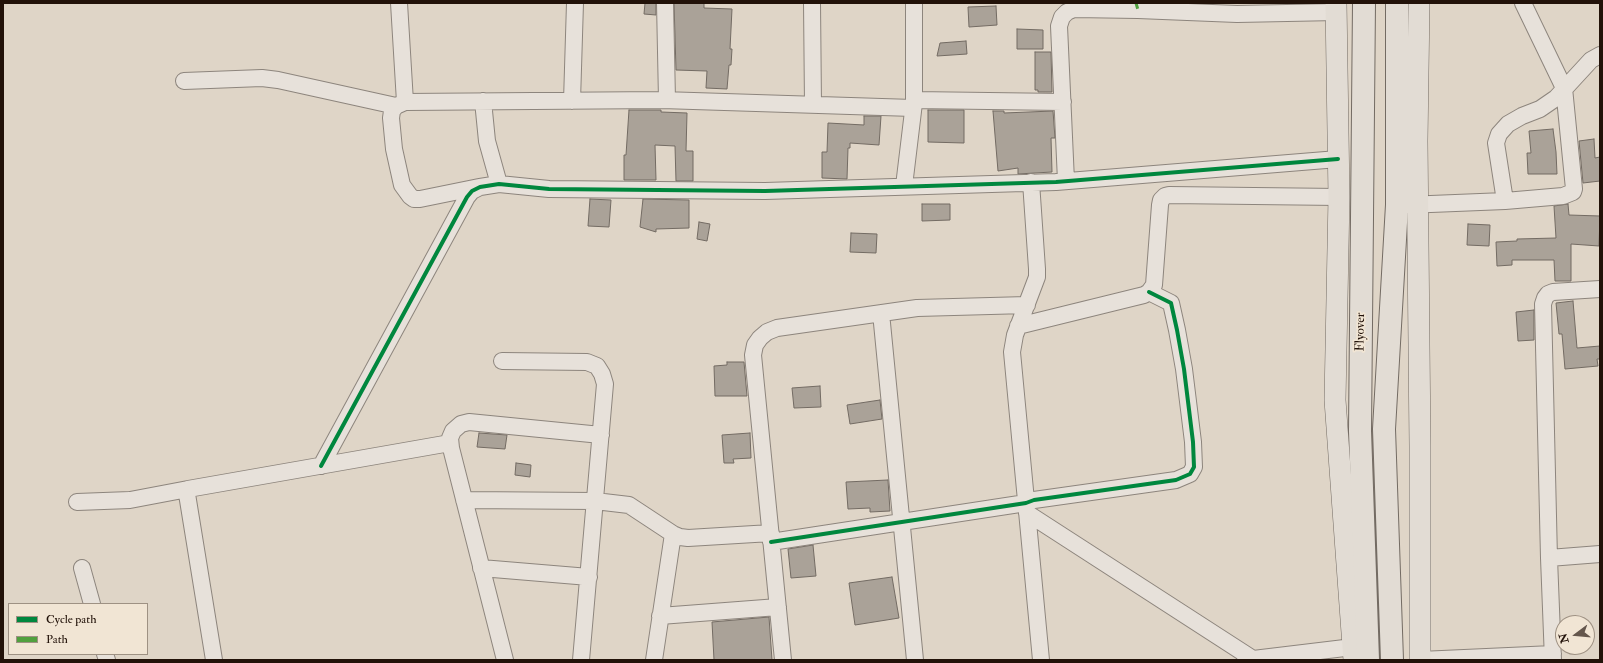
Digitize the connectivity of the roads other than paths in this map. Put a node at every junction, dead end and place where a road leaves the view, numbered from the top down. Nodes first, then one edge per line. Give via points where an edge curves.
1 (399, 3) edge
2 (575, 3) edge
3 (665, 3) edge
4 (812, 3) edge
5 (914, 3) edge
6 (1364, 3) edge
7 (1397, 3) edge
8 (1419, 3) edge
9 (1523, 3) edge
10 (1337, 7) edge
11 (1600, 55) edge
12 (184, 81) dead end
13 (1564, 88) junction
14 (667, 100) junction
15 (483, 101) junction
16 (572, 101) junction
17 (1063, 102) junction
18 (400, 104) junction
19 (914, 104) junction
20 (814, 105) junction
21 (1338, 159) junction
22 (1066, 181) junction
23 (1031, 182) junction
24 (499, 184) junction
25 (904, 186) junction
26 (480, 187) junction
27 (1339, 197) junction
28 (1505, 201) junction
29 (1407, 205) junction
30 (1600, 289) edge
31 (1149, 292) junction
32 (1027, 305) junction
33 (880, 313) junction
34 (1018, 326) junction
35 (502, 361) dead end
36 (601, 435) junction
37 (450, 443) junction
38 (321, 466) junction
39 (188, 489) junction
40 (464, 500) junction
41 (595, 501) junction
42 (77, 502) dead end
43 (1027, 508) junction
44 (901, 523) junction
45 (673, 534) junction
46 (771, 537) junction
47 (1600, 554) edge
48 (1549, 558) junction
49 (82, 568) dead end
50 (481, 568) junction
51 (589, 576) junction
52 (92, 603) edge
53 (778, 607) junction
54 (660, 616) junction
55 (1358, 656) edge
56 (1553, 657) edge
57 (214, 660) edge
58 (505, 660) edge
59 (581, 660) edge
60 (654, 660) edge
61 (783, 660) edge
62 (915, 660) edge
63 (1042, 660) edge
64 (1249, 660) edge
65 (1392, 660) edge
66 (1420, 660) edge

1 - 18 street
2 - 16 street
3 - 14 street
4 - 20 street
5 - 19 street
6 - 55 highway, Flyover
7 - 29 highway
8 - 29 main road
9 - 13 street
10 - 17 street via 1237,14 1074,9 1062,17 1059,26
10 - 21 main road
11 - 13 street via 1591,60
12 - 18 street via 270,79
13 - 28 street via 1556,98 1540,109 1508,124 1499,134 1496,143
13 - 28 street via 1573,192 1563,196
14 - 16 street
14 - 20 street
15 - 16 street
15 - 18 street
15 - 24 street via 487,141
17 - 19 street
17 - 22 street
18 - 26 street via 392,111 391,118 394,149 402,185 410,196 420,199
19 - 20 street
19 - 25 street
21 - 22 street
21 - 27 main road
22 - 23 street
23 - 25 street
23 - 32 street via 1037,269 1034,288
24 - 25 street via 549,189 755,190
24 - 26 street
26 - 38 street via 467,197
27 - 31 street via 1169,194 1161,200 1154,285
27 - 55 main road via 1336,400
28 - 29 street
29 - 65 highway via 1384,429
29 - 66 main road via 1420,446
30 - 48 street via 1553,292 1544,298
31 - 34 street
31 - 43 street via 1171,303 1178,330 1194,467 1190,474 1176,480 1034,500
32 - 33 street via 923,307
32 - 34 street
33 - 44 street
33 - 46 street via 777,328 767,332 755,346 753,355
34 - 43 street via 1012,352
35 - 36 street via 587,362 597,366 605,384
36 - 37 street via 469,422 461,424 453,431
36 - 41 street
37 - 38 street
37 - 40 street
38 - 39 street
39 - 42 street via 130,500
39 - 57 street
40 - 41 street
40 - 50 street
41 - 45 street via 629,505
41 - 51 street
43 - 44 street
43 - 63 street
43 - 64 street
44 - 46 street
44 - 62 street
45 - 46 street via 688,538
45 - 54 street
46 - 53 street
47 - 48 street
48 - 56 street
49 - 52 street
50 - 51 street
50 - 58 street
51 - 59 street
53 - 54 street
53 - 61 street
54 - 60 street
55 - 64 street
56 - 66 street

